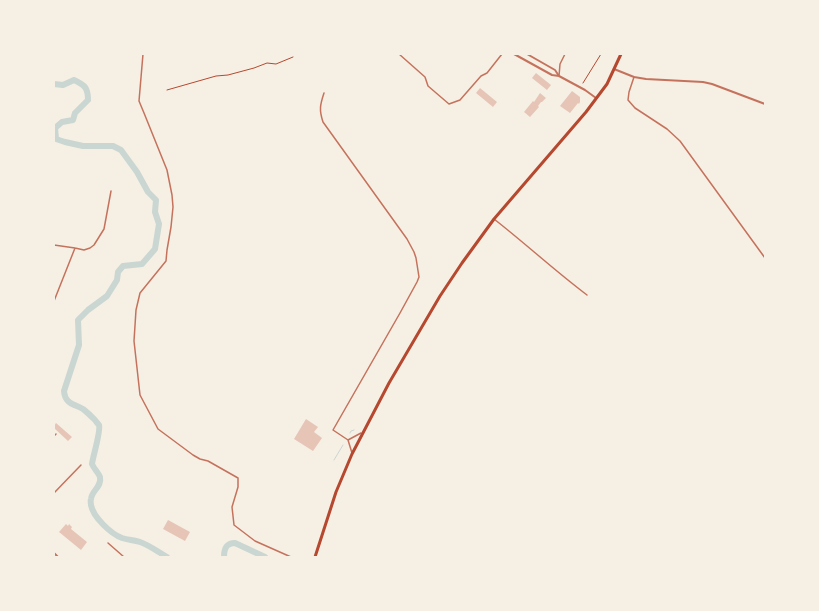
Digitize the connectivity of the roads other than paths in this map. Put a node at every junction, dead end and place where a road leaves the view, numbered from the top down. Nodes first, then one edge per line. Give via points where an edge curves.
1 (143, 54) edge
2 (399, 54) edge
3 (502, 54) edge
4 (514, 54) edge
5 (527, 54) edge
6 (565, 54) edge
7 (621, 54) edge
8 (614, 69) junction
9 (560, 76) junction
10 (634, 77) junction
11 (324, 93) dead end
12 (596, 98) junction
13 (765, 104) edge
14 (111, 191) dead end
15 (494, 220) junction
16 (54, 245) edge
17 (75, 248) junction
18 (765, 258) edge
19 (587, 295) dead end
20 (54, 302) edge
21 (363, 432) junction
22 (348, 440) junction
23 (352, 454) junction
24 (81, 465) dead end
25 (54, 493) edge
26 (108, 543) dead end
27 (54, 554) edge
28 (58, 557) edge
29 (124, 557) edge
30 (291, 557) edge
31 (315, 557) edge

1 - 30 street via 139,101 167,170 173,207 166,261 140,293 136,310 134,340 140,395 158,429 193,455 238,478 232,507 234,525 255,541
2 - 3 street via 425,77 428,86 449,104 460,100
4 - 9 street via 552,75
5 - 9 street via 555,70
6 - 9 street via 560,64
7 - 8 main road
8 - 10 street
8 - 12 main road
9 - 12 street
10 - 13 street via 703,82
10 - 18 street via 628,100 680,141
11 - 22 street via 320,109 323,122 407,239 414,252 419,277 333,430
12 - 15 main road
14 - 17 street via 104,229 94,245 84,250
15 - 19 street
15 - 21 main road via 440,296
16 - 17 street
17 - 20 street
21 - 22 street
21 - 23 main road
22 - 23 street
23 - 31 main road via 336,492
24 - 25 street
26 - 29 street
27 - 28 street

